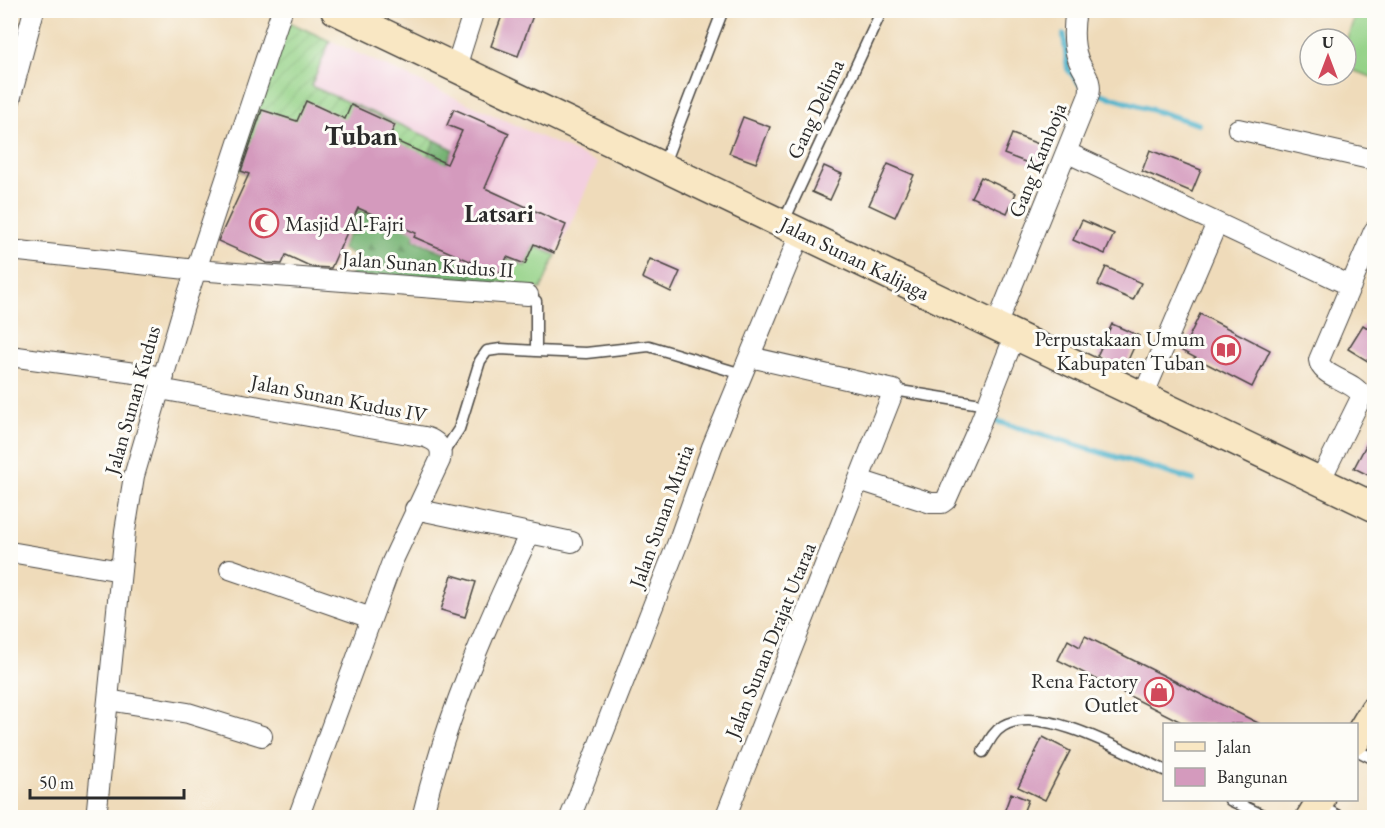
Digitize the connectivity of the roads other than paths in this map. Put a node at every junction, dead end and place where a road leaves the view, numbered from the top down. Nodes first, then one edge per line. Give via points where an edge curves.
1 (34, 10) edge
2 (282, 10) edge
3 (335, 10) edge
4 (474, 10) edge
5 (723, 10) edge
6 (882, 10) edge
7 (1076, 10) edge
8 (456, 67) junction
9 (10, 100) edge
10 (1238, 129) dead end
11 (1066, 152) junction
12 (1374, 160) edge
13 (663, 166) junction
14 (1217, 223) junction
15 (792, 228) junction
16 (1374, 231) edge
17 (10, 250) edge
18 (196, 270) junction
19 (1352, 286) junction
20 (528, 295) joint
21 (1005, 330) junction
22 (536, 351) junction
23 (10, 356) edge
24 (746, 365) junction
25 (162, 383) junction
26 (894, 390) junction
27 (1143, 396) junction
28 (984, 413) junction
29 (441, 456) junction
30 (859, 480) junction
31 (1320, 481) junction
32 (1374, 507) edge
33 (416, 509) junction
34 (530, 533) junction
35 (572, 542) dead end
36 (10, 552) edge
37 (230, 568) dead end
38 (121, 571) junction
39 (371, 618) junction
40 (108, 700) junction
41 (1374, 710) edge
42 (262, 736) dead end
43 (1358, 737) edge
44 (1358, 751) edge
45 (983, 752) dead end
46 (1374, 759) edge
47 (1163, 770) edge
48 (1232, 801) edge
49 (96, 818) edge
50 (298, 818) edge
51 (422, 818) edge
52 (570, 818) edge
53 (725, 818) edge
54 (1269, 818) edge

1 - 9 street
2 - 18 street, Jalan Sunan Kudus
3 - 8 main road, Jalan Sunan Kalijaga
4 - 8 street
5 - 13 lane
6 - 15 lane, Gang Delima
7 - 11 street, Gang Kamboja via 1074,46 1089,92
8 - 13 main road, Jalan Sunan Kalijaga
10 - 12 street
11 - 14 street
11 - 21 street, Gang Kamboja
13 - 15 main road, Jalan Sunan Kalijaga
14 - 19 street
14 - 27 street
15 - 21 main road, Jalan Sunan Kalijaga
15 - 24 street, Jalan Sunan Muria
16 - 19 street
17 - 18 street, Jalan Sunan Kudus II
18 - 20 street, Jalan Sunan Kudus II
18 - 25 street, Jalan Sunan Kudus
19 - 31 street via 1319,363 1360,392 1361,398
20 - 22 lane, Jalan Sunan Kudus II via 536,302
21 - 27 main road, Jalan Sunan Kalijaga
21 - 28 street, Gang Kamboja
22 - 24 lane via 586,353 649,346
22 - 29 lane via 487,351 480,361 459,429
23 - 25 street, Jalan Sunan Kudus IV
24 - 26 street
24 - 52 street, Jalan Sunan Muria
25 - 29 street, Jalan Sunan Kudus IV via 425,437 436,442
25 - 38 street, Jalan Sunan Kudus via 131,490
26 - 28 lane
26 - 30 street, Jalan Sunan Drajat Utaraa
27 - 31 main road, Jalan Sunan Kalijaga
28 - 30 street, Gang Kamboja via 942,503
29 - 33 street
30 - 53 street, Jalan Sunan Drajat Utaraa
31 - 32 main road, Jalan Sunan Kalijaga
33 - 34 street
33 - 39 street
34 - 35 street
34 - 51 street via 477,648 443,740
36 - 38 street
37 - 39 street
38 - 40 street, Jalan Sunan Kudus
39 - 50 street
40 - 42 street via 188,713
40 - 49 street, Jalan Sunan Kudus
41 - 43 main road
44 - 46 lane
45 - 47 lane via 993,733 1004,725 1034,719 1090,736
48 - 54 lane

